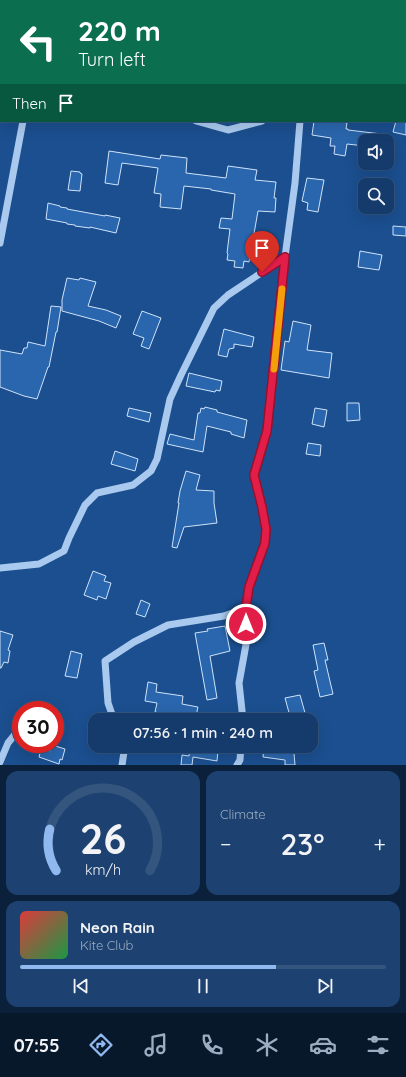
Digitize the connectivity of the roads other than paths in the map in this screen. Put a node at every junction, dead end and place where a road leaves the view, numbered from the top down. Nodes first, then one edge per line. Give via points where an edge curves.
1 (23, 122) edge
2 (200, 122) edge
3 (258, 122) edge
4 (300, 122) edge
5 (0, 243) edge
6 (285, 257) junction
7 (0, 568) edge
8 (246, 608) junction
9 (112, 713) edge
10 (242, 713) edge
11 (12, 738) edge
12 (124, 753) edge
13 (240, 753) edge
14 (0, 762) edge
15 (122, 765) edge
16 (237, 765) edge

1 - 5 street
2 - 3 street via 228,130
4 - 6 street
6 - 7 street via 228,295 214,308 170,399 157,459 151,471 133,485 97,493 85,505 64,551 39,564
6 - 8 street via 267,431 254,475 266,529 265,543 249,587
8 - 9 street via 224,616 168,625 134,642 105,661 108,703
8 - 10 street via 247,639 239,683
11 - 14 street
12 - 15 street
13 - 16 street

